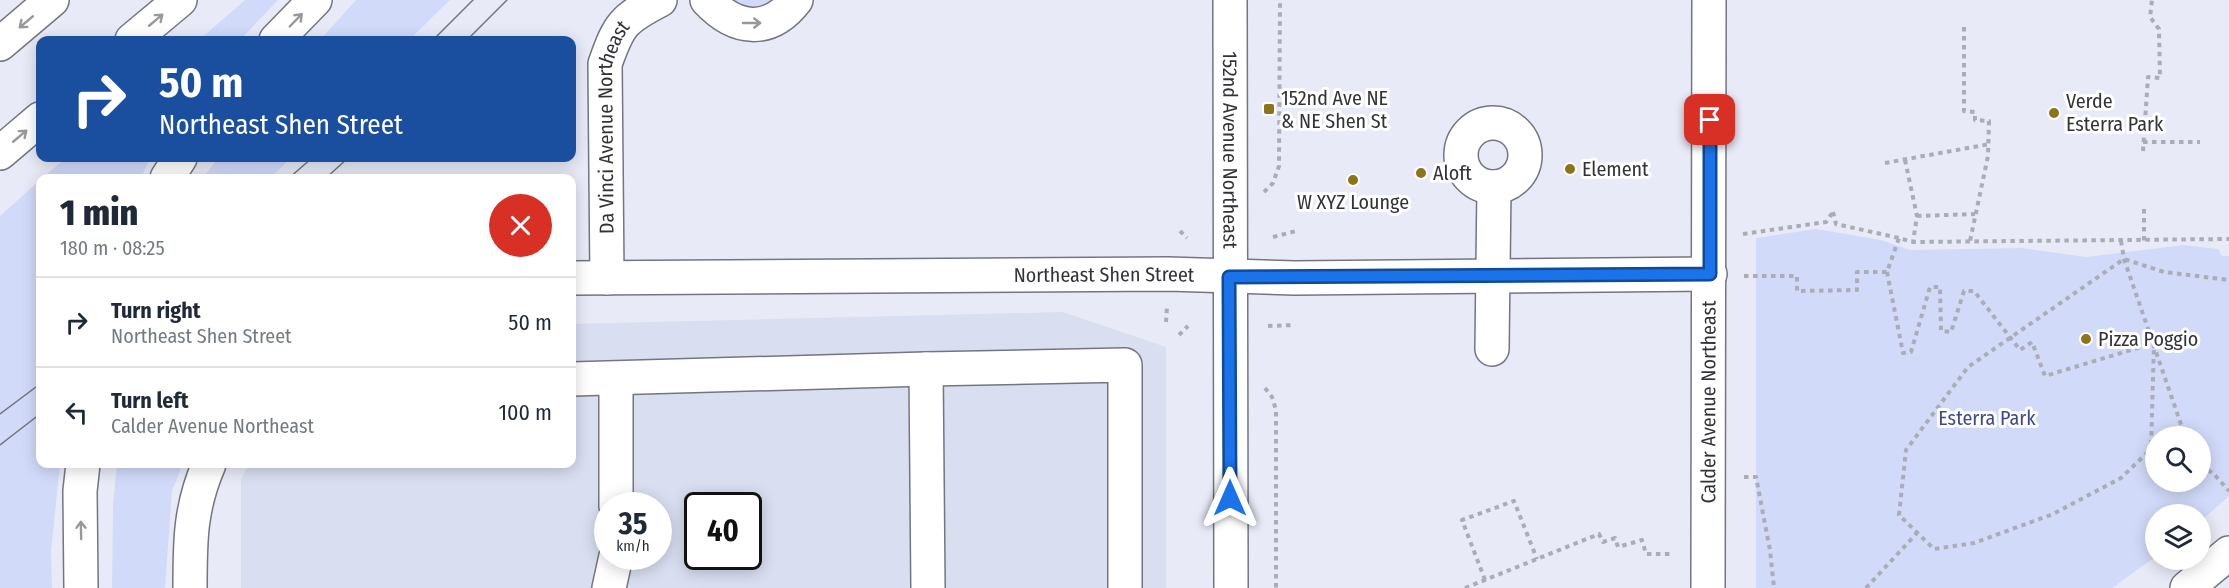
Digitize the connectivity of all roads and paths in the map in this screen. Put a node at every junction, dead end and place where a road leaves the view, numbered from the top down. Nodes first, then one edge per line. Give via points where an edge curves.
1 (52, 0) edge
2 (180, 0) edge
3 (315, 0) edge
4 (660, 0) edge
5 (707, 0) edge
6 (796, 0) edge
7 (1230, 0) edge
8 (1280, 0) edge
9 (1709, 0) edge
10 (2152, 0) edge
11 (1964, 27) dead end
12 (137, 36) edge
13 (280, 36) edge
14 (0, 44) edge
15 (36, 122) edge
16 (2143, 142) junction
17 (2200, 142) dead end
18 (1990, 144) dead end
19 (2143, 151) dead end
20 (0, 153) edge
21 (1905, 160) junction
22 (1885, 163) dead end
23 (1494, 187) dead end
24 (1266, 190) dead end
25 (2144, 209) dead end
26 (1975, 214) junction
27 (1917, 216) junction
28 (1180, 231) dead end
29 (1296, 231) dead end
30 (1743, 234) dead end
31 (1273, 237) dead end
32 (1187, 238) dead end
33 (1899, 238) junction
34 (2229, 238) edge
35 (1970, 241) junction
36 (2121, 241) junction
37 (2144, 241) junction
38 (1913, 242) junction
39 (2124, 260) junction
40 (1887, 272) junction
41 (1710, 274) junction
42 (1493, 276) junction
43 (1744, 276) dead end
44 (1229, 277) junction
45 (576, 278) edge
46 (607, 278) junction
47 (2229, 280) edge
48 (1167, 307) dead end
49 (1166, 322) dead end
50 (1294, 325) dead end
51 (1188, 326) dead end
52 (1268, 326) dead end
53 (1179, 335) dead end
54 (2009, 337) junction
55 (2154, 343) junction
56 (1492, 349) dead end
57 (926, 369) junction
58 (576, 379) edge
59 (616, 379) junction
60 (1264, 387) dead end
61 (2153, 426) edge
62 (2182, 426) edge
63 (2145, 456) edge
64 (83, 468) edge
65 (207, 468) edge
66 (2211, 472) edge
67 (1744, 477) dead end
68 (2229, 491) edge
69 (616, 492) edge
70 (1917, 532) junction
71 (1671, 554) dead end
72 (2229, 554) edge
73 (1537, 559) junction
74 (613, 570) edge
75 (1485, 580) junction
76 (81, 588) edge
77 (190, 588) edge
78 (609, 588) edge
79 (928, 588) edge
80 (1125, 588) edge
81 (1231, 588) edge
82 (1276, 588) edge
83 (1465, 588) edge
84 (1708, 588) edge
85 (1774, 588) edge
86 (1866, 588) edge
87 (2187, 588) edge

1 -> 14 main road
12 -> 2 main road
13 -> 3 main road
4 - 46 main road, Da Vinci Avenue Northeast via 631,15 615,36 604,64
5 -> 6 main road via 727,18 752,25 778,18
7 - 44 main road, 152nd Avenue Northeast
8 - 24 path via 1279,166
9 - 41 main road, Calder Avenue Northeast
10 - 16 path via 2150,17 2159,29 2160,78 2148,77
11 - 26 path via 1964,111 1975,112 1975,120 1989,121 1988,156
20 -> 15 main road
16 - 17 path
16 - 19 path
18 - 21 path, bridge
21 - 22 path, bridge
21 - 27 path
23 - 42 main road
25 - 37 path
26 - 27 path
26 - 35 path
27 - 38 path
28 - 32 path
29 - 31 path
30 - 33 path via 1826,222 1833,212 1836,224
33 - 38 path
33 - 40 path
34 - 37 path
35 - 36 path
35 - 38 path
36 - 37 path
36 - 39 path
39 - 47 path via 2164,272
39 - 54 path
39 - 55 path
40 - 43 path via 1857,272 1857,290 1846,291 1797,291 1797,276
40 - 54 path via 1903,353 1911,352 1930,287 1940,287 1941,332 1951,332 1964,291 1974,291
41 - 42 main road, Northeast Shen Street
41 - 84 main road, Calder Avenue Northeast
42 - 44 main road, Northeast Shen Street
42 - 56 main road
44 - 46 main road, Northeast Shen Street via 1156,274
44 - 81 main road, 152nd Avenue Northeast
45 - 46 main road, Northeast Shen Street
48 - 49 path
50 - 52 path
51 - 53 path
54 - 55 path via 2020,350 2032,342 2045,376
54 - 70 path via 1968,367 1906,450 1899,515
55 - 61 path
55 - 62 path
57 - 59 main road
57 - 79 main road
57 - 80 main road via 1125,365
58 - 59 main road
59 - 69 main road
60 - 82 path via 1276,410
63 - 70 path via 2121,478 2053,514 1974,543 1935,549
76 -> 64 main road
65 - 77 main road via 191,526
66 - 68 path
67 - 85 path via 1756,477
70 - 86 path
71 - 73 path via 1646,554 1642,540 1618,546 1615,538 1603,542 1599,534
72 - 87 main road
73 - 75 path
73 - 75 path via 1514,501 1462,520
74 - 78 main road
75 - 83 path

